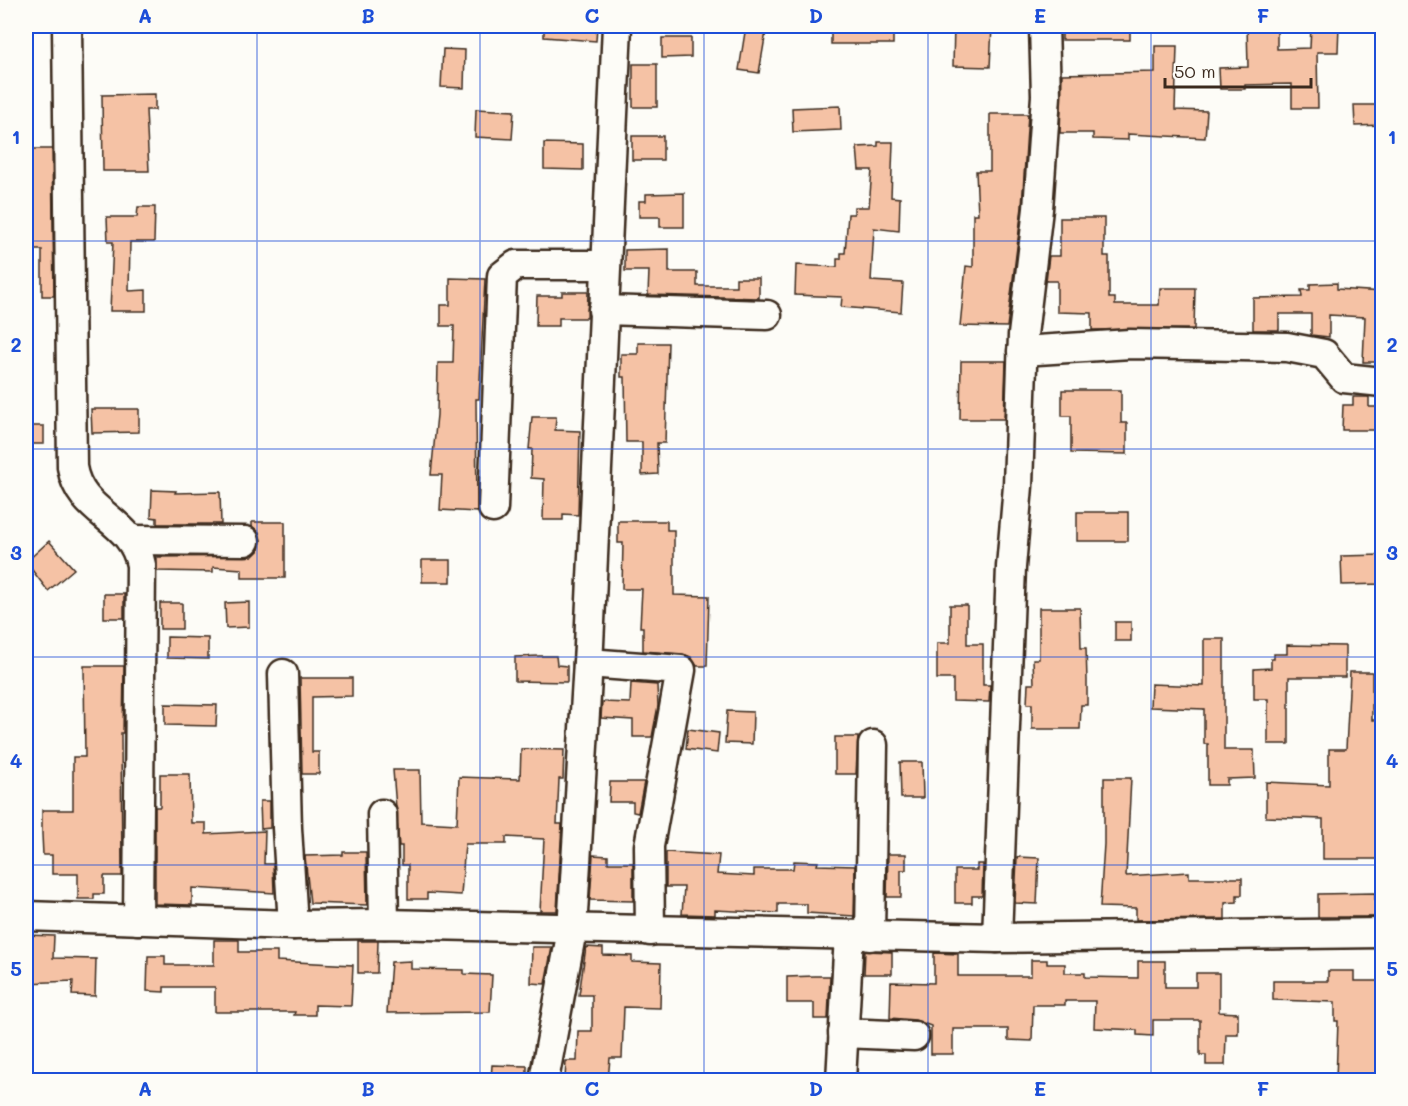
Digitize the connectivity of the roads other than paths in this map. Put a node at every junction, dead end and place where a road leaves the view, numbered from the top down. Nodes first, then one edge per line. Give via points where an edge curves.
1 (67, 26) edge
2 (616, 26) edge
3 (1044, 26) edge
4 (604, 265) junction
5 (603, 310) junction
6 (767, 315) dead end
7 (1022, 351) junction
8 (1383, 382) edge
9 (493, 508) dead end
10 (132, 540) junction
11 (245, 542) dead end
12 (588, 663) junction
13 (283, 674) dead end
14 (873, 745) dead end
15 (382, 814) dead end
16 (26, 916) edge
17 (138, 920) junction
18 (384, 924) junction
19 (293, 925) junction
20 (573, 930) junction
21 (650, 931) junction
22 (1383, 933) edge
23 (859, 935) junction
24 (997, 938) junction
25 (843, 1033) junction
26 (915, 1036) dead end
27 (544, 1080) edge
28 (841, 1080) edge

1 - 10 street via 73,477 88,503 124,529
2 - 4 street
3 - 7 street via 1046,96
4 - 5 street
4 - 9 street via 516,265 502,276
5 - 6 street
5 - 12 street
7 - 8 street via 1130,344 1287,347 1324,354 1344,378
7 - 24 street
10 - 11 street
10 - 17 street via 141,565
12 - 20 street
12 - 21 street via 681,670 649,846
13 - 19 street
14 - 23 street
15 - 18 street
16 - 17 street
17 - 19 street
18 - 19 street
18 - 20 street
20 - 21 street
20 - 27 street
21 - 23 street
22 - 24 street
23 - 24 street
23 - 25 street
25 - 26 street
25 - 28 street

